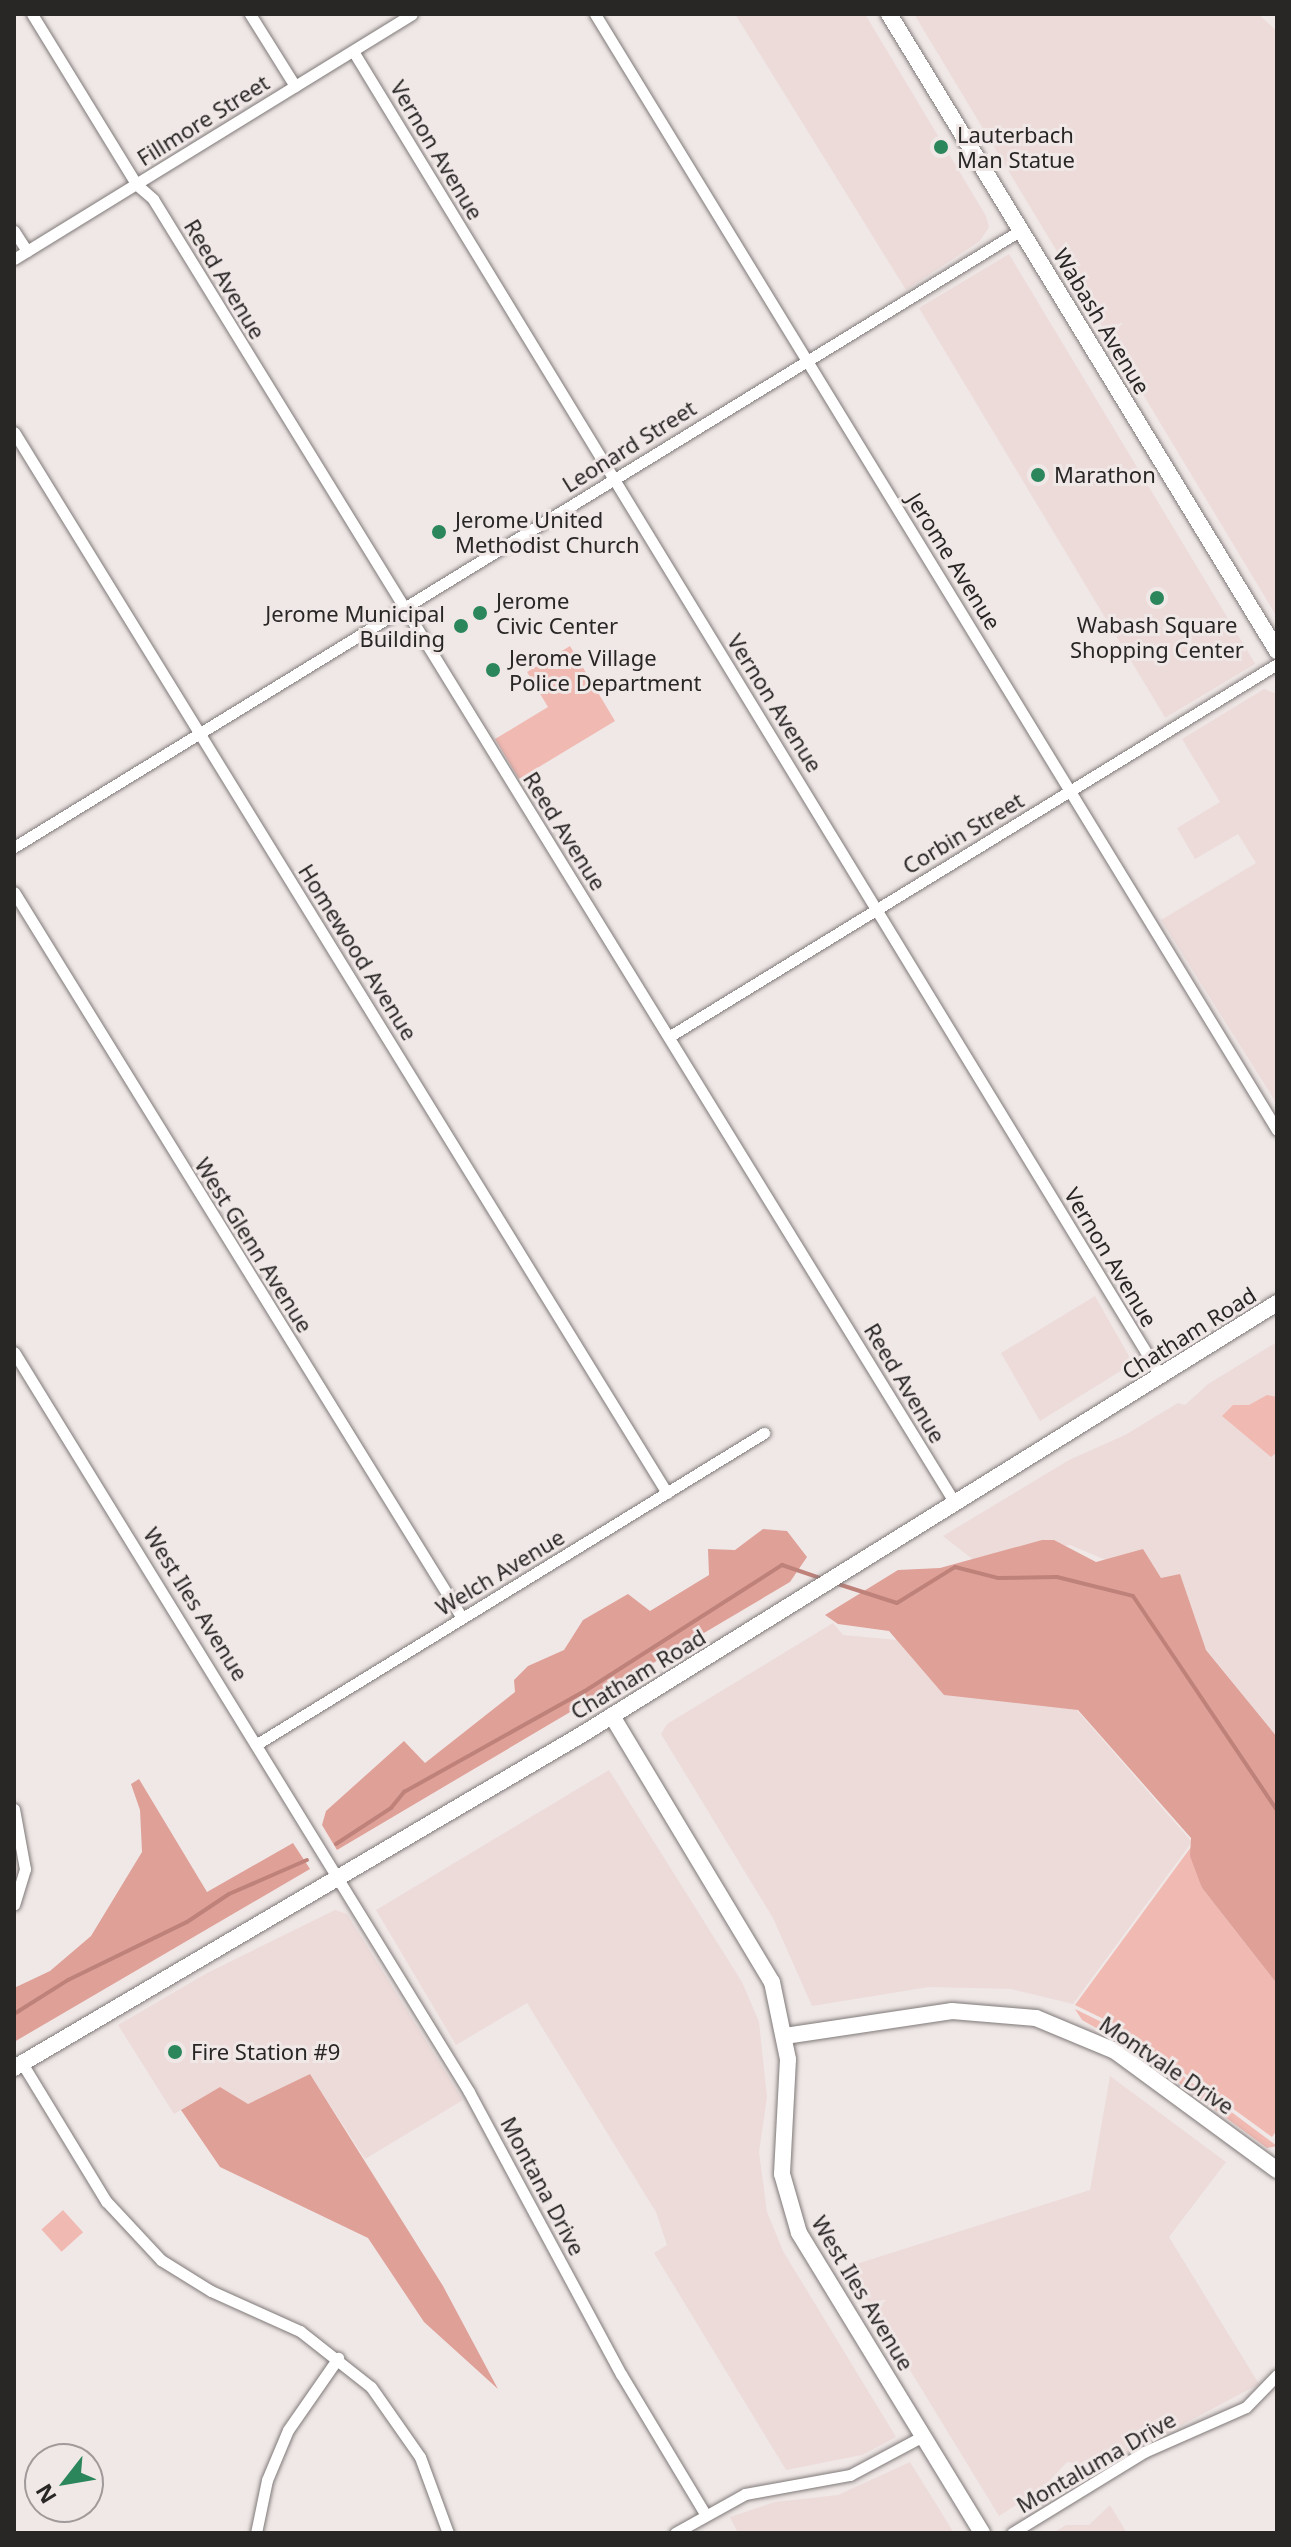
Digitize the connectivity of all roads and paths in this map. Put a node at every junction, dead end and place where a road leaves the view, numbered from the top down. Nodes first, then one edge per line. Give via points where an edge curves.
1 (32, 14) edge
2 (250, 14) edge
3 (412, 14) edge
4 (595, 14) edge
5 (889, 14) edge
6 (353, 51) junction
7 (295, 86) junction
8 (136, 184) junction
9 (1021, 230) junction
10 (14, 231) edge
11 (27, 251) junction
12 (14, 259) edge
13 (807, 360) junction
14 (14, 432) edge
15 (614, 479) junction
16 (404, 608) junction
17 (1277, 651) edge
18 (1277, 664) edge
19 (199, 733) junction
20 (1070, 791) junction
21 (14, 847) edge
22 (14, 892) edge
23 (878, 909) junction
24 (670, 1036) junction
25 (1277, 1130) edge
26 (1277, 1303) edge
27 (14, 1352) edge
28 (1161, 1377) junction
29 (764, 1433) dead end
30 (667, 1493) junction
31 (955, 1503) junction
32 (462, 1618) junction
33 (612, 1716) junction
34 (257, 1744) junction
35 (14, 1809) edge
36 (339, 1881) junction
37 (14, 1904) edge
38 (785, 2036) junction
39 (18, 2066) edge
40 (1277, 2170) edge
41 (338, 2358) junction
42 (1277, 2375) edge
43 (923, 2436) junction
44 (705, 2514) junction
45 (256, 2533) edge
46 (448, 2533) edge
47 (675, 2533) edge
48 (982, 2533) edge
49 (1012, 2533) edge

1 - 8 street, Reed Avenue
2 - 7 street
3 - 6 street, Fillmore Street
4 - 13 street, Jerome Avenue
5 - 9 main road, Wabash Avenue
6 - 7 street, Fillmore Street
6 - 15 street, Vernon Avenue
7 - 8 street, Fillmore Street
8 - 11 street, Fillmore Street
8 - 16 street, Reed Avenue via 153,199
9 - 13 street, Leonard Street
9 - 17 main road, Wabash Avenue
10 - 11 street
11 - 12 street, Fillmore Street
13 - 15 street, Leonard Street
13 - 20 street, Jerome Avenue
14 - 19 street, Homewood Avenue
15 - 16 street, Leonard Street
15 - 23 street, Vernon Avenue
16 - 19 street, Leonard Street
16 - 24 street, Reed Avenue
18 - 20 street, Corbin Street
19 - 21 street, Leonard Street
19 - 30 street, Homewood Avenue
20 - 23 street, Corbin Street
20 - 25 street, Jerome Avenue
22 - 32 street, West Glenn Avenue
23 - 24 street, Corbin Street
23 - 28 street, Vernon Avenue
24 - 31 street, Reed Avenue
26 - 28 main road, Chatham Road
27 - 34 street, West Iles Avenue
28 - 31 main road, Chatham Road
29 - 30 street, Welch Avenue
30 - 32 street, Welch Avenue
31 - 33 main road, Chatham Road
32 - 34 street, Welch Avenue
33 - 36 main road, Chatham Road
33 - 38 main road, West Iles Avenue via 758,1954 782,2011
34 - 36 street, West Iles Avenue
35 - 37 street via 25,1869
36 - 39 main road, Chatham Road
36 - 44 street, Montana Drive via 489,2127 621,2374
38 - 40 main road, Montvale Drive via 952,2011 1036,2018 1115,2051
38 - 43 main road, West Iles Avenue via 782,2174 790,2210
39 - 41 street via 106,2201 161,2260 211,2291 300,2331
41 - 45 street via 288,2430 267,2480
41 - 46 street via 401,2424 434,2489
42 - 49 street, Montaluma Drive via 1246,2407 1144,2452
43 - 44 street via 859,2472 763,2489
43 - 48 main road, West Iles Avenue
44 - 47 street

